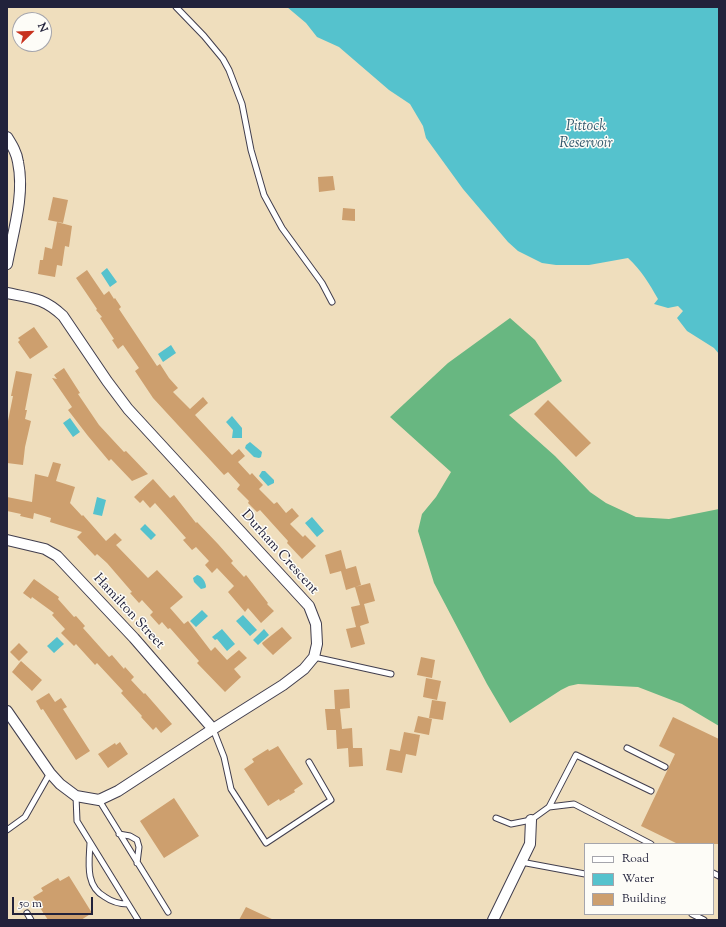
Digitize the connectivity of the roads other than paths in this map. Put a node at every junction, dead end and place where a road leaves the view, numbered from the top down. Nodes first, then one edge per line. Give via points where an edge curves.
1 (176, 7) edge
2 (7, 137) edge
3 (7, 264) edge
4 (7, 293) edge
5 (332, 302) dead end
6 (7, 540) edge
7 (314, 657) junction
8 (390, 674) dead end
9 (7, 711) edge
10 (213, 729) junction
11 (627, 748) dead end
12 (308, 762) dead end
13 (665, 768) dead end
14 (50, 773) junction
15 (651, 791) dead end
16 (76, 796) junction
17 (98, 800) junction
18 (549, 807) junction
19 (496, 818) dead end
20 (530, 820) junction
21 (7, 830) edge
22 (119, 834) junction
23 (90, 842) junction
24 (649, 843) edge
25 (521, 862) junction
26 (138, 863) junction
27 (584, 874) edge
28 (128, 904) junction
29 (168, 912) dead end
30 (27, 913) dead end
31 (694, 915) edge
32 (31, 920) edge
33 (138, 920) edge
34 (493, 920) edge
35 (704, 920) edge

1 - 5 lane via 204,36 229,70 242,104 251,150 264,195 282,228 322,282
2 - 3 street via 18,162 20,189
4 - 7 street, Durham Crescent via 38,299 63,316 128,409 309,606 316,624 317,644
6 - 10 street, Hamilton Street via 45,548 57,556 134,638
7 - 8 lane
7 - 10 street via 304,670 283,685
9 - 14 street
10 - 12 lane via 224,757 231,789 266,843 331,800
10 - 17 street via 118,791
11 - 13 lane
14 - 16 street
14 - 21 lane via 25,817
15 - 18 lane via 576,755
16 - 17 street
16 - 23 lane via 77,821
17 - 22 lane
18 - 20 lane
18 - 24 lane via 574,804
19 - 20 lane via 511,824
20 - 25 street via 530,844
22 - 26 lane
22 - 26 lane via 137,840 140,847
23 - 28 lane
23 - 28 lane via 88,868 94,887 106,899 118,904
25 - 27 lane
25 - 34 street
26 - 29 lane
28 - 33 lane
30 - 32 lane
31 - 35 lane

